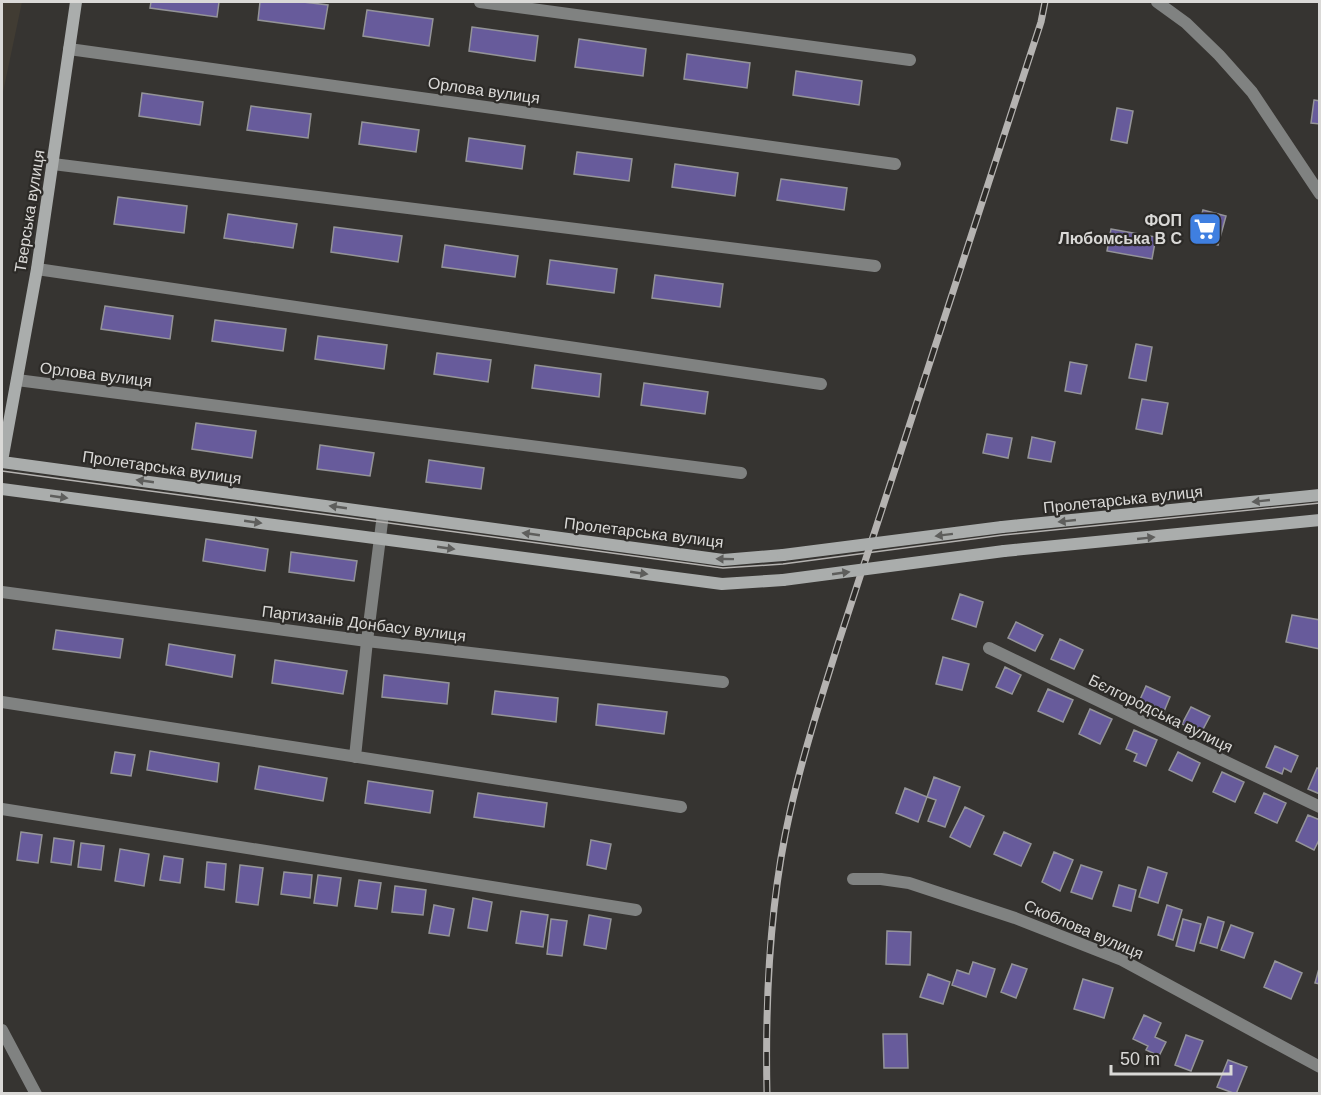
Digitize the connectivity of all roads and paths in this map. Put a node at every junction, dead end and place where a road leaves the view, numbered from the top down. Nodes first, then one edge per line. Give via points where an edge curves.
1 (76, 2) edge
2 (480, 2) edge
3 (1157, 2) edge
4 (69, 49) junction
5 (910, 60) dead end
6 (53, 164) junction
7 (895, 164) dead end
8 (1320, 194) edge
9 (875, 266) dead end
10 (37, 269) junction
11 (17, 380) junction
12 (821, 384) dead end
13 (2, 461) edge
14 (741, 473) dead end
15 (2, 489) edge
16 (1320, 495) edge
17 (383, 514) junction
18 (1320, 520) edge
19 (381, 539) junction
20 (2, 592) edge
21 (367, 641) junction
22 (989, 648) dead end
23 (723, 682) dead end
24 (2, 702) edge
25 (355, 757) junction
26 (681, 807) dead end
27 (1320, 807) edge
28 (2, 809) edge
29 (853, 879) dead end
30 (636, 910) dead end
31 (2, 1030) edge
32 (1320, 1067) edge
33 (36, 1094) edge

1 - 4 main road, Тверська вулиця
2 - 5 street
3 - 8 street via 1194,31 1252,92
4 - 6 main road, Тверська вулиця
4 - 7 street, Орлова вулиця
6 - 9 street
6 - 10 main road, Тверська вулиця
10 - 11 main road, Тверська вулиця
10 - 12 street
11 - 13 main road, Тверська вулиця
11 - 14 street, Орлова вулиця
17 -> 13 main road, Пролетарська вулиця
15 -> 19 main road
16 -> 17 main road, Пролетарська вулиця, bridge via 723,560
17 - 19 street
19 -> 18 main road, bridge via 722,584
19 - 21 street
20 - 21 street, Партизанів Донбасу вулиця
21 - 23 street, Партизанів Донбасу вулиця
21 - 25 street
22 - 27 street, Бєлгородська вулиця
24 - 25 street
25 - 26 street
28 - 30 street
29 - 32 street, Скоблова вулиця via 909,883 1015,918 1122,960
31 - 33 street

